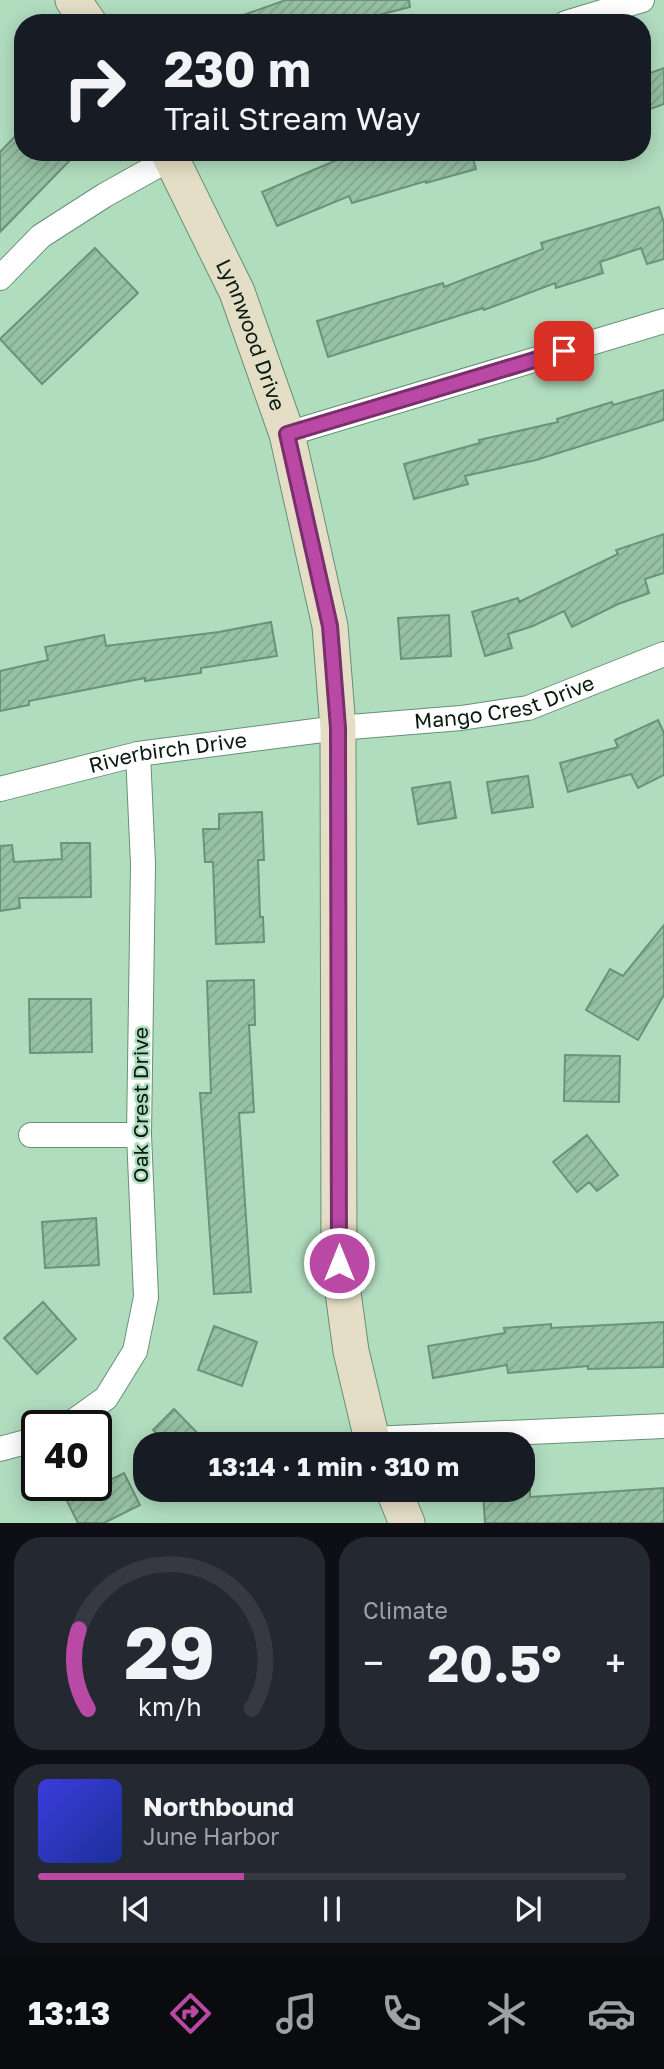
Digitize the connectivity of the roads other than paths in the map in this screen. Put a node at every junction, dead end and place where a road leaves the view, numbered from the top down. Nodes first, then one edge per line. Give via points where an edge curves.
1 (642, 0) edge
2 (596, 14) edge
3 (161, 161) edge
4 (176, 161) edge
5 (0, 278) edge
6 (664, 321) edge
7 (287, 434) junction
8 (664, 654) edge
9 (338, 728) junction
10 (138, 754) junction
11 (0, 789) edge
12 (31, 1135) dead end
13 (139, 1135) junction
14 (89, 1410) edge
15 (664, 1426) edge
16 (370, 1432) edge
17 (535, 1433) edge
18 (21, 1443) edge
19 (0, 1449) edge
20 (398, 1502) edge
21 (407, 1523) edge

1 - 2 street
3 - 5 street via 41,236
4 - 7 street, Lynnwood Drive via 237,292
6 - 7 street
7 - 9 street, Lynnwood Drive via 330,626
8 - 9 street, Mango Crest Drive via 528,708 461,719
9 - 10 street, Riverbirch Drive
9 - 16 street, Lynnwood Drive via 339,1263 351,1351
10 - 11 street, Riverbirch Drive
10 - 13 street, Oak Crest Drive via 143,864
12 - 13 street
13 - 14 street, Oak Crest Drive via 146,1297 135,1351 106,1398
15 - 17 street
18 - 19 street
20 - 21 street

